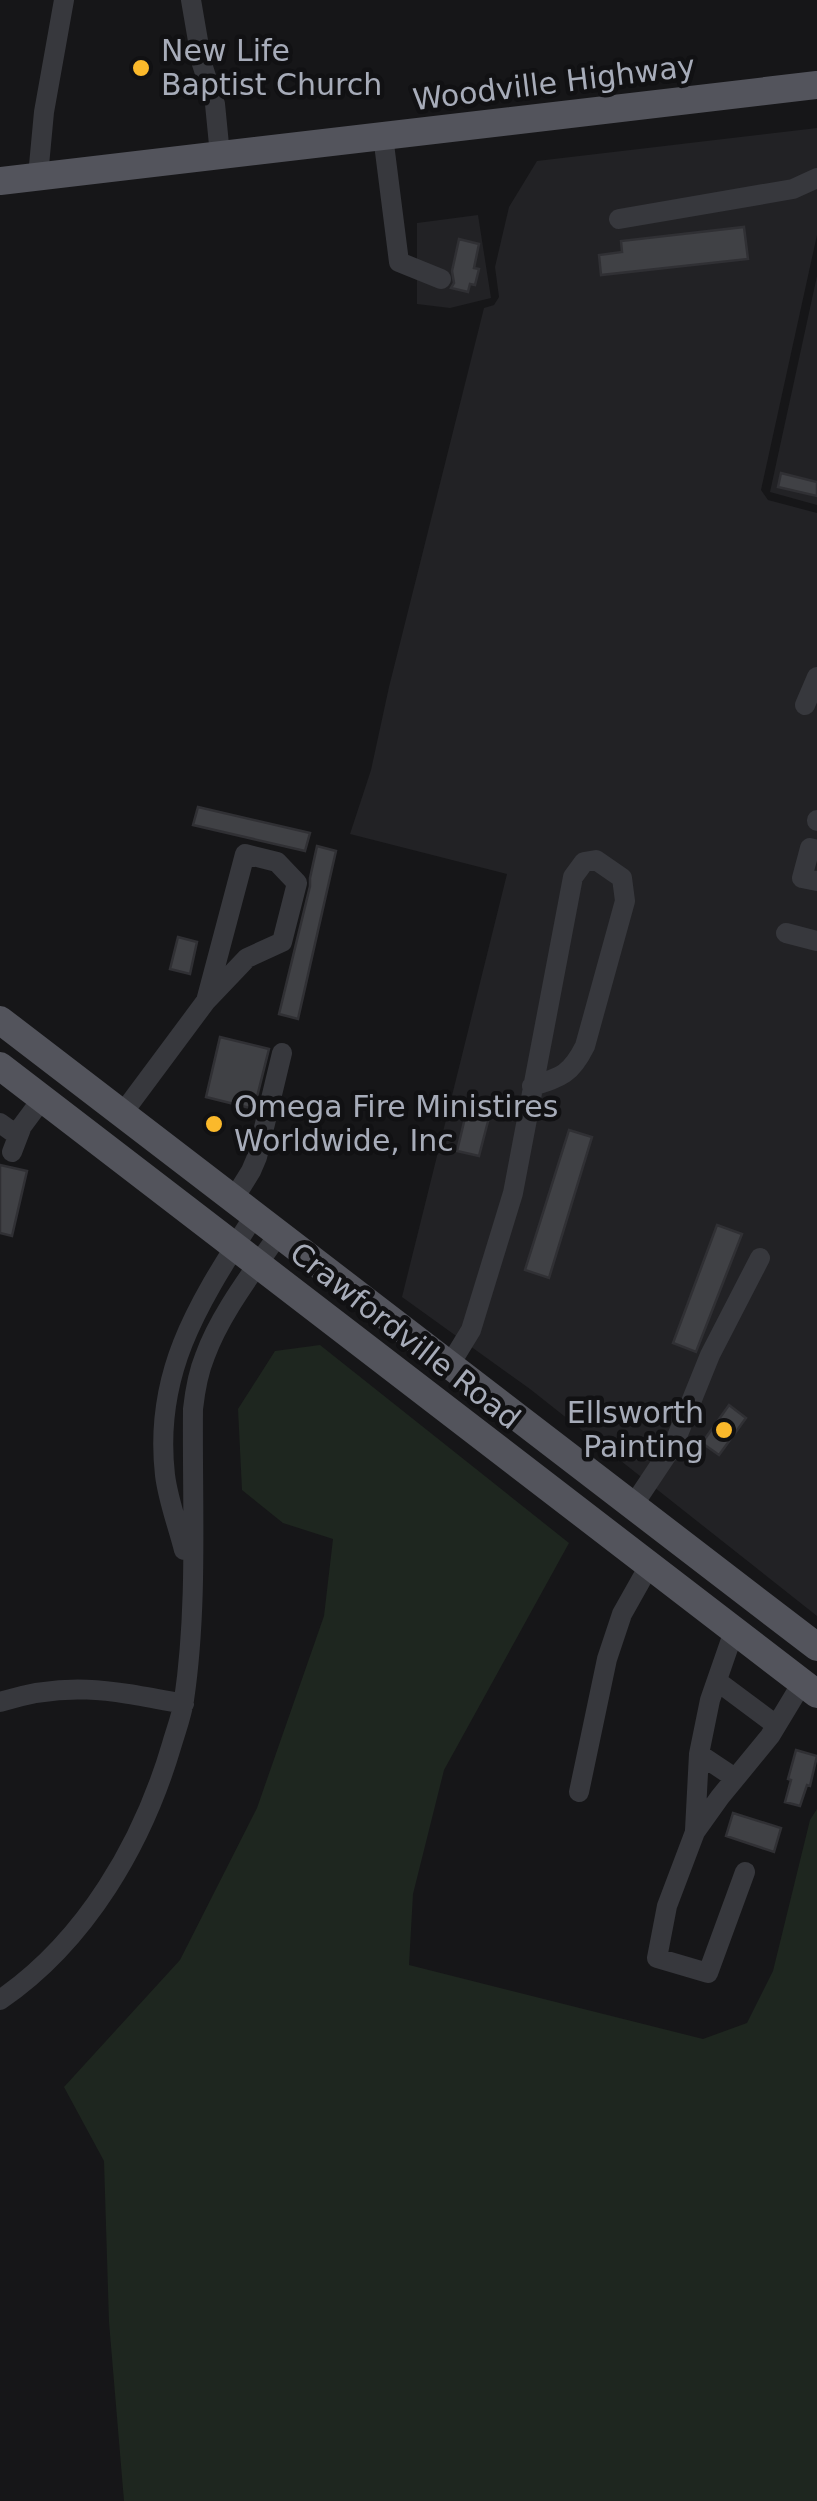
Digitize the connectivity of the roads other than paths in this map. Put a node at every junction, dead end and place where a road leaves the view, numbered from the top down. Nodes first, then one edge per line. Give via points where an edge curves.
1 (64, 0) edge
2 (191, 0) edge
3 (817, 85) edge
4 (383, 136) junction
5 (220, 155) junction
6 (38, 176) junction
7 (817, 178) edge
8 (0, 181) edge
9 (619, 219) dead end
10 (440, 279) dead end
11 (817, 678) edge
12 (805, 705) dead end
13 (817, 850) edge
14 (817, 881) edge
15 (786, 933) dead end
16 (817, 940) edge
17 (206, 1000) junction
18 (0, 1020) edge
19 (282, 1054) dead end
20 (0, 1066) edge
21 (532, 1086) junction
22 (42, 1098) junction
23 (122, 1114) junction
24 (0, 1123) edge
25 (243, 1208) junction
26 (278, 1235) junction
27 (235, 1246) junction
28 (760, 1258) dead end
29 (258, 1264) junction
30 (448, 1366) junction
31 (400, 1374) junction
32 (484, 1394) junction
33 (167, 1406) junction
34 (193, 1410) junction
35 (504, 1454) junction
36 (587, 1472) junction
37 (632, 1506) junction
38 (649, 1566) junction
39 (192, 1580) junction
40 (734, 1630) junction
41 (814, 1638) edge
42 (717, 1681) junction
43 (810, 1689) edge
44 (0, 1702) edge
45 (184, 1704) junction
46 (776, 1725) junction
47 (699, 1754) junction
48 (736, 1778) junction
49 (578, 1792) dead end
50 (696, 1832) junction
51 (745, 1872) dead end
52 (0, 2000) edge

1 - 6 street
2 - 5 street
3 - 4 main road, Woodville Highway
4 - 5 main road, Woodville Highway
4 - 10 street via 399,262
5 - 6 main road, Woodville Highway
6 - 8 main road, Woodville Highway
7 - 9 street via 793,189
11 - 12 street
13 - 14 street via 810,848 802,878
15 - 16 street
17 - 17 street via 246,854 277,862 297,883 282,942 247,958
17 - 23 street
18 - 23 main road, Crawfordville Road
19 - 25 street
20 - 22 main road, Crawfordville Road
21 - 21 street via 573,878 584,862 596,860 622,878 625,901 585,1046 563,1076
21 - 30 street via 508,1210 471,1330
22 - 24 street via 15,1144
22 - 27 main road, Crawfordville Road
23 - 25 main road, Crawfordville Road
25 - 26 main road, Crawfordville Road
25 - 27 street
26 - 29 street
26 - 30 main road, Crawfordville Road
27 - 29 main road, Crawfordville Road
27 - 33 street via 178,1352
28 - 37 street via 674,1444
29 - 31 main road, Crawfordville Road
29 - 34 street via 205,1355
30 - 32 main road, Crawfordville Road
31 - 32 main road via 442,1390
31 - 35 main road, Crawfordville Road
32 - 36 main road, Crawfordville Road
33 - 34 street
33 - 39 street via 165,1476
34 - 39 street
35 - 36 main road
35 - 38 main road, Crawfordville Road
36 - 37 main road, Crawfordville Road
37 - 41 main road, Crawfordville Road
38 - 40 main road, Crawfordville Road
38 - 49 street via 607,1659
39 - 45 street
40 - 42 street
40 - 43 main road, Crawfordville Road
42 - 46 street
42 - 47 street
43 - 46 street
44 - 45 street via 104,1689
45 - 52 street via 135,1842 56,1952
46 - 48 street
47 - 48 street
47 - 50 street
48 - 50 street
50 - 51 street via 667,1906 656,1958 708,1973

